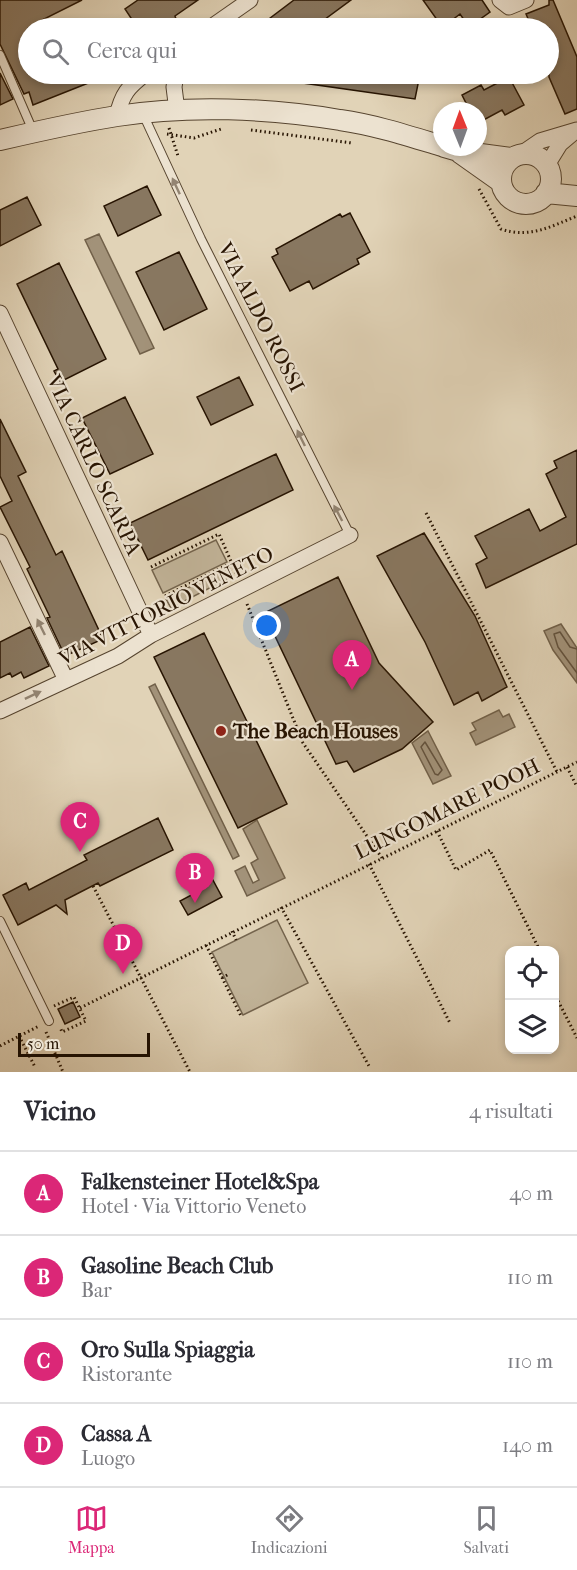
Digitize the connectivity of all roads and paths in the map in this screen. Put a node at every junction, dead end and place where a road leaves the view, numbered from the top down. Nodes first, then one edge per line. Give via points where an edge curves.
1 (500, 0) edge
2 (526, 0) edge
3 (242, 2) edge
4 (222, 18) edge
5 (0, 55) edge
6 (134, 84) edge
7 (174, 84) edge
8 (177, 111) junction
9 (143, 114) junction
10 (117, 116) junction
11 (226, 127) dead end
12 (249, 130) dead end
13 (577, 130) edge
14 (153, 132) junction
15 (34, 133) junction
16 (0, 140) edge
17 (352, 142) dead end
18 (433, 143) edge
19 (487, 153) edge
20 (460, 156) edge
21 (516, 156) junction
22 (548, 179) junction
23 (501, 182) junction
24 (478, 187) dead end
25 (577, 194) edge
26 (577, 216) edge
27 (0, 313) edge
28 (426, 513) dead end
29 (350, 535) joint
30 (0, 542) edge
31 (231, 562) junction
32 (151, 567) dead end
33 (242, 590) junction
34 (165, 596) dead end
35 (151, 635) junction
36 (66, 680) junction
37 (0, 711) edge
38 (577, 762) edge
39 (567, 767) junction
40 (557, 772) junction
41 (577, 787) edge
42 (437, 831) junction
43 (382, 858) junction
44 (369, 864) junction
45 (93, 886) dead end
46 (281, 907) junction
47 (0, 921) edge
48 (232, 932) junction
49 (236, 940) dead end
50 (205, 945) junction
51 (538, 946) edge
52 (229, 974) dead end
53 (140, 977) junction
54 (222, 978) junction
55 (558, 1000) edge
56 (80, 1008) junction
57 (44, 1011) junction
58 (240, 1016) dead end
59 (49, 1021) junction
60 (450, 1023) dead end
61 (19, 1036) junction
62 (577, 1038) edge
63 (0, 1046) edge
64 (369, 1066) dead end
65 (35, 1067) dead end
66 (63, 1072) edge
67 (190, 1072) edge

1 - 2 street via 509,7
3 - 4 street
5 - 15 lane
6 - 10 street via 121,99
7 - 8 street
8 - 9 street
8 - 18 street via 256,111 342,120
9 - 10 street
9 - 14 lane, VIA ALDO ROSSI
10 - 15 street
11 - 14 path via 194,138
12 - 17 path
13 - 21 street via 540,141
13 - 22 street via 560,144
29 -> 14 lane, VIA ALDO ROSSI via 201,239
15 - 16 street
19 - 21 street
20 - 23 street
21 - 22 street via 537,156
21 - 23 street via 503,167
22 - 23 street via 533,203 508,197
22 - 25 street
24 - 26 path via 501,229 517,233 541,231
27 - 35 street, VIA CARLO SCARPA
28 - 40 path
29 - 33 street, VIA VITTORIO VENETO
36 -> 30 street
31 - 32 path via 219,534
31 - 33 path
31 - 34 path
33 - 35 street, VIA VITTORIO VENETO
33 - 43 path via 303,743
35 - 36 street, VIA VITTORIO VENETO via 118,656
37 -> 36 street, VIA VITTORIO VENETO
38 - 39 path, LUNGOMARE POOH
39 - 40 path, LUNGOMARE POOH
39 - 41 path
40 - 42 path, LUNGOMARE POOH
42 - 43 path, LUNGOMARE POOH
42 - 51 path via 456,870 490,850
43 - 44 path, LUNGOMARE POOH
44 - 46 path, LUNGOMARE POOH
44 - 60 path
45 - 53 path
46 - 48 path, LUNGOMARE POOH
46 - 64 path
47 - 57 lane
48 - 49 path
48 - 50 path, LUNGOMARE POOH
50 - 53 path, LUNGOMARE POOH
50 - 54 path
52 - 54 path
53 - 56 path, LUNGOMARE POOH
53 - 67 path
54 - 58 path
55 - 62 path
56 - 57 path via 74,997
56 - 59 path via 86,1020 62,1032
57 - 59 lane
59 - 61 path
59 - 66 path
61 - 63 path
61 - 65 path

